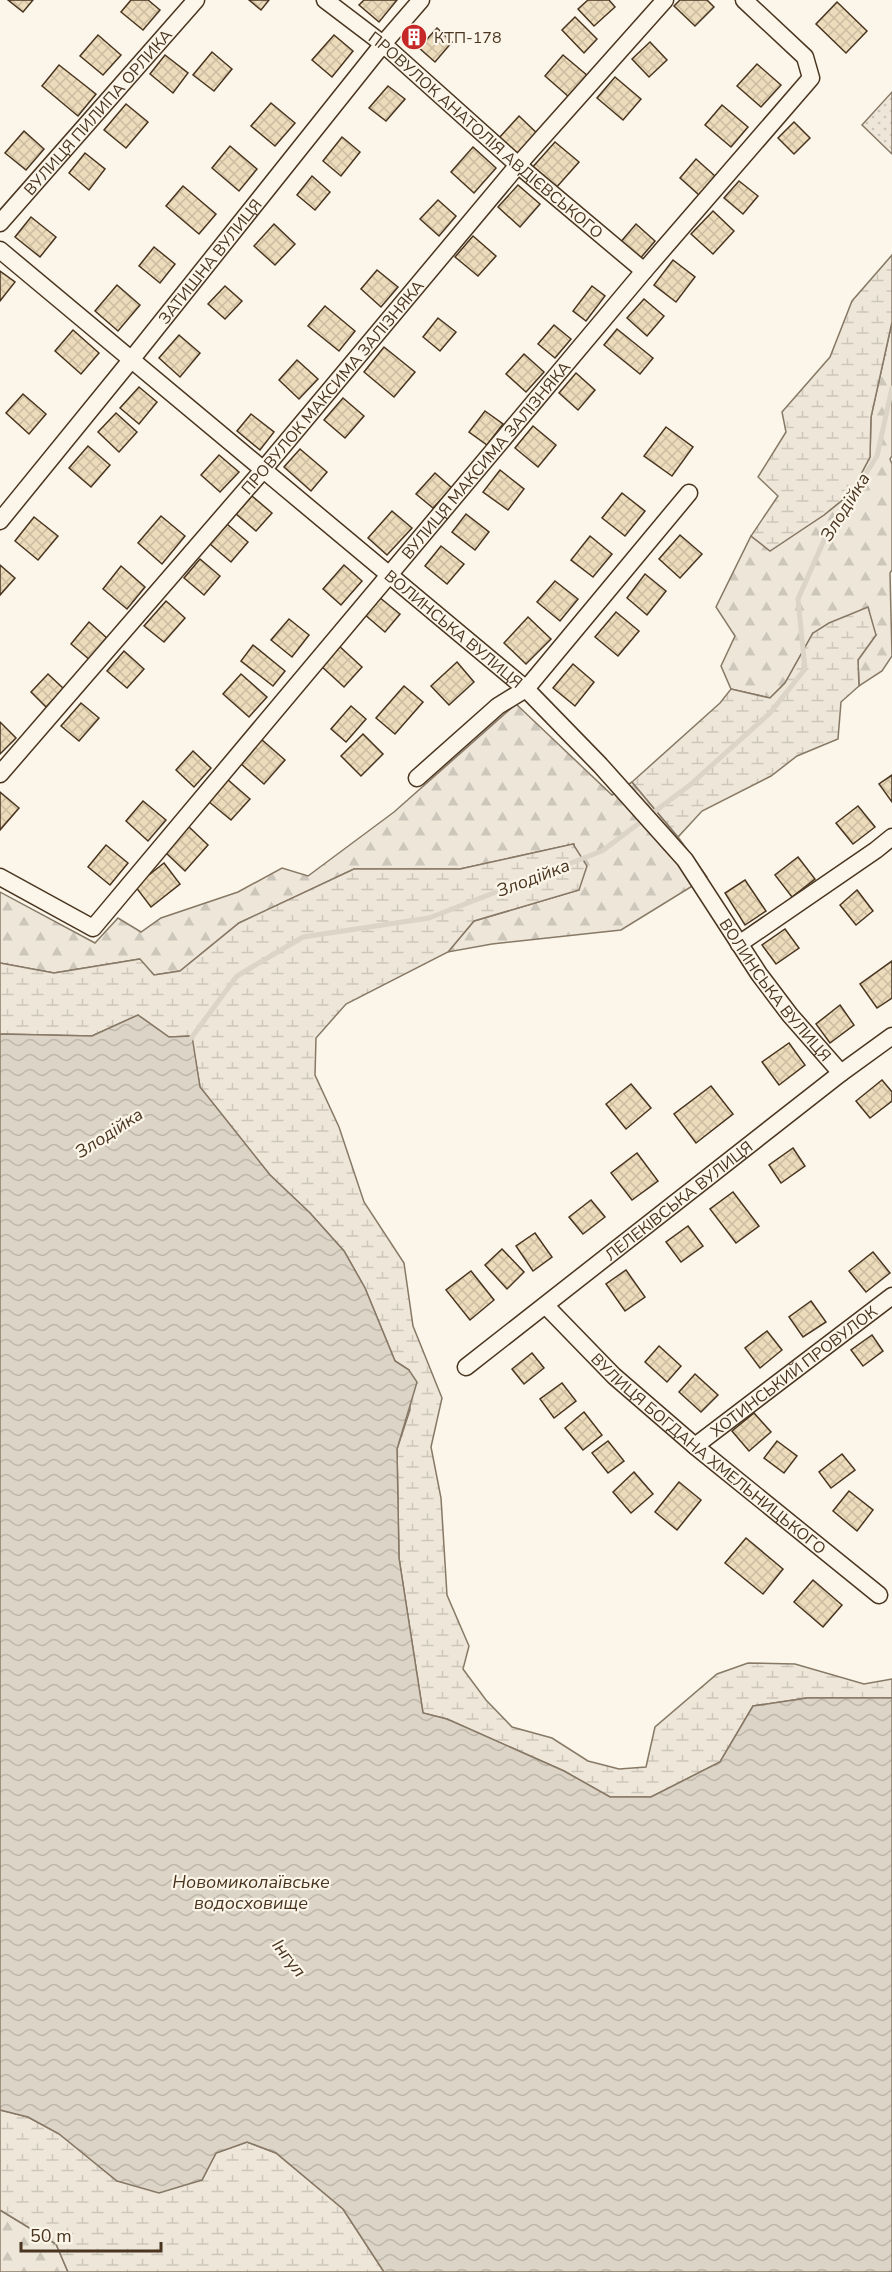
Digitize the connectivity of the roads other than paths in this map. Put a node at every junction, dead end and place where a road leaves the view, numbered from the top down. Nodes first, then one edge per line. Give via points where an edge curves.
1 (196, 0) edge
2 (325, 0) edge
3 (421, 0) edge
4 (665, 0) edge
5 (744, 0) edge
6 (383, 44) junction
7 (518, 165) junction
8 (0, 223) edge
9 (0, 250) edge
10 (644, 271) junction
11 (131, 360) junction
12 (263, 470) junction
13 (689, 493) dead end
14 (0, 521) edge
15 (389, 574) junction
16 (526, 689) junction
17 (0, 774) edge
18 (417, 778) dead end
19 (892, 837) edge
20 (0, 877) edge
21 (739, 944) junction
22 (892, 1036) edge
23 (840, 1073) junction
24 (892, 1296) edge
25 (546, 1306) junction
26 (466, 1367) dead end
27 (695, 1446) junction
28 (879, 1595) dead end

1 - 8 street, ВУЛИЦЯ ПИЛИПА ОРЛИКА
2 - 6 street, ПРОВУЛОК АНАТОЛІЯ АВДІЄВСЬКОГО
3 - 6 street, ЗАТИШНА ВУЛИЦЯ
4 - 7 street, ПРОВУЛОК МАКСИМА ЗАЛІЗНЯКА
5 - 10 street, ВУЛИЦЯ МАКСИМА ЗАЛІЗНЯКА via 805,57 811,78
6 - 7 street, ПРОВУЛОК АНАТОЛІЯ АВДІЄВСЬКОГО
6 - 11 street, ЗАТИШНА ВУЛИЦЯ
7 - 10 street, ПРОВУЛОК АНАТОЛІЯ АВДІЄВСЬКОГО
7 - 12 street, ПРОВУЛОК МАКСИМА ЗАЛІЗНЯКА
9 - 11 street, ВОЛИНСЬКА ВУЛИЦЯ
10 - 15 street, ВУЛИЦЯ МАКСИМА ЗАЛІЗНЯКА
11 - 12 street, ВОЛИНСЬКА ВУЛИЦЯ
11 - 14 street, ЗАТИШНА ВУЛИЦЯ
12 - 15 street, ВОЛИНСЬКА ВУЛИЦЯ
12 - 17 street, ПРОВУЛОК МАКСИМА ЗАЛІЗНЯКА
13 - 16 street
15 - 16 street, ВОЛИНСЬКА ВУЛИЦЯ
15 - 20 street, ВУЛИЦЯ МАКСИМА ЗАЛІЗНЯКА via 93,928
16 - 18 street via 498,705
16 - 21 street, ВОЛИНСЬКА ВУЛИЦЯ via 685,860
19 - 21 street
21 - 23 street, ВОЛИНСЬКА ВУЛИЦЯ via 789,1015
22 - 23 street, ЛЕЛЕКІВСЬКА ВУЛИЦЯ
23 - 25 street, ЛЕЛЕКІВСЬКА ВУЛИЦЯ
24 - 27 street, ХОТИНСЬКИЙ ПРОВУЛОК
25 - 26 street, ЛЕЛЕКІВСЬКА ВУЛИЦЯ
25 - 27 street, ВУЛИЦЯ БОГДАНА ХМЕЛЬНИЦЬКОГО via 614,1376
27 - 28 street, ВУЛИЦЯ БОГДАНА ХМЕЛЬНИЦЬКОГО

